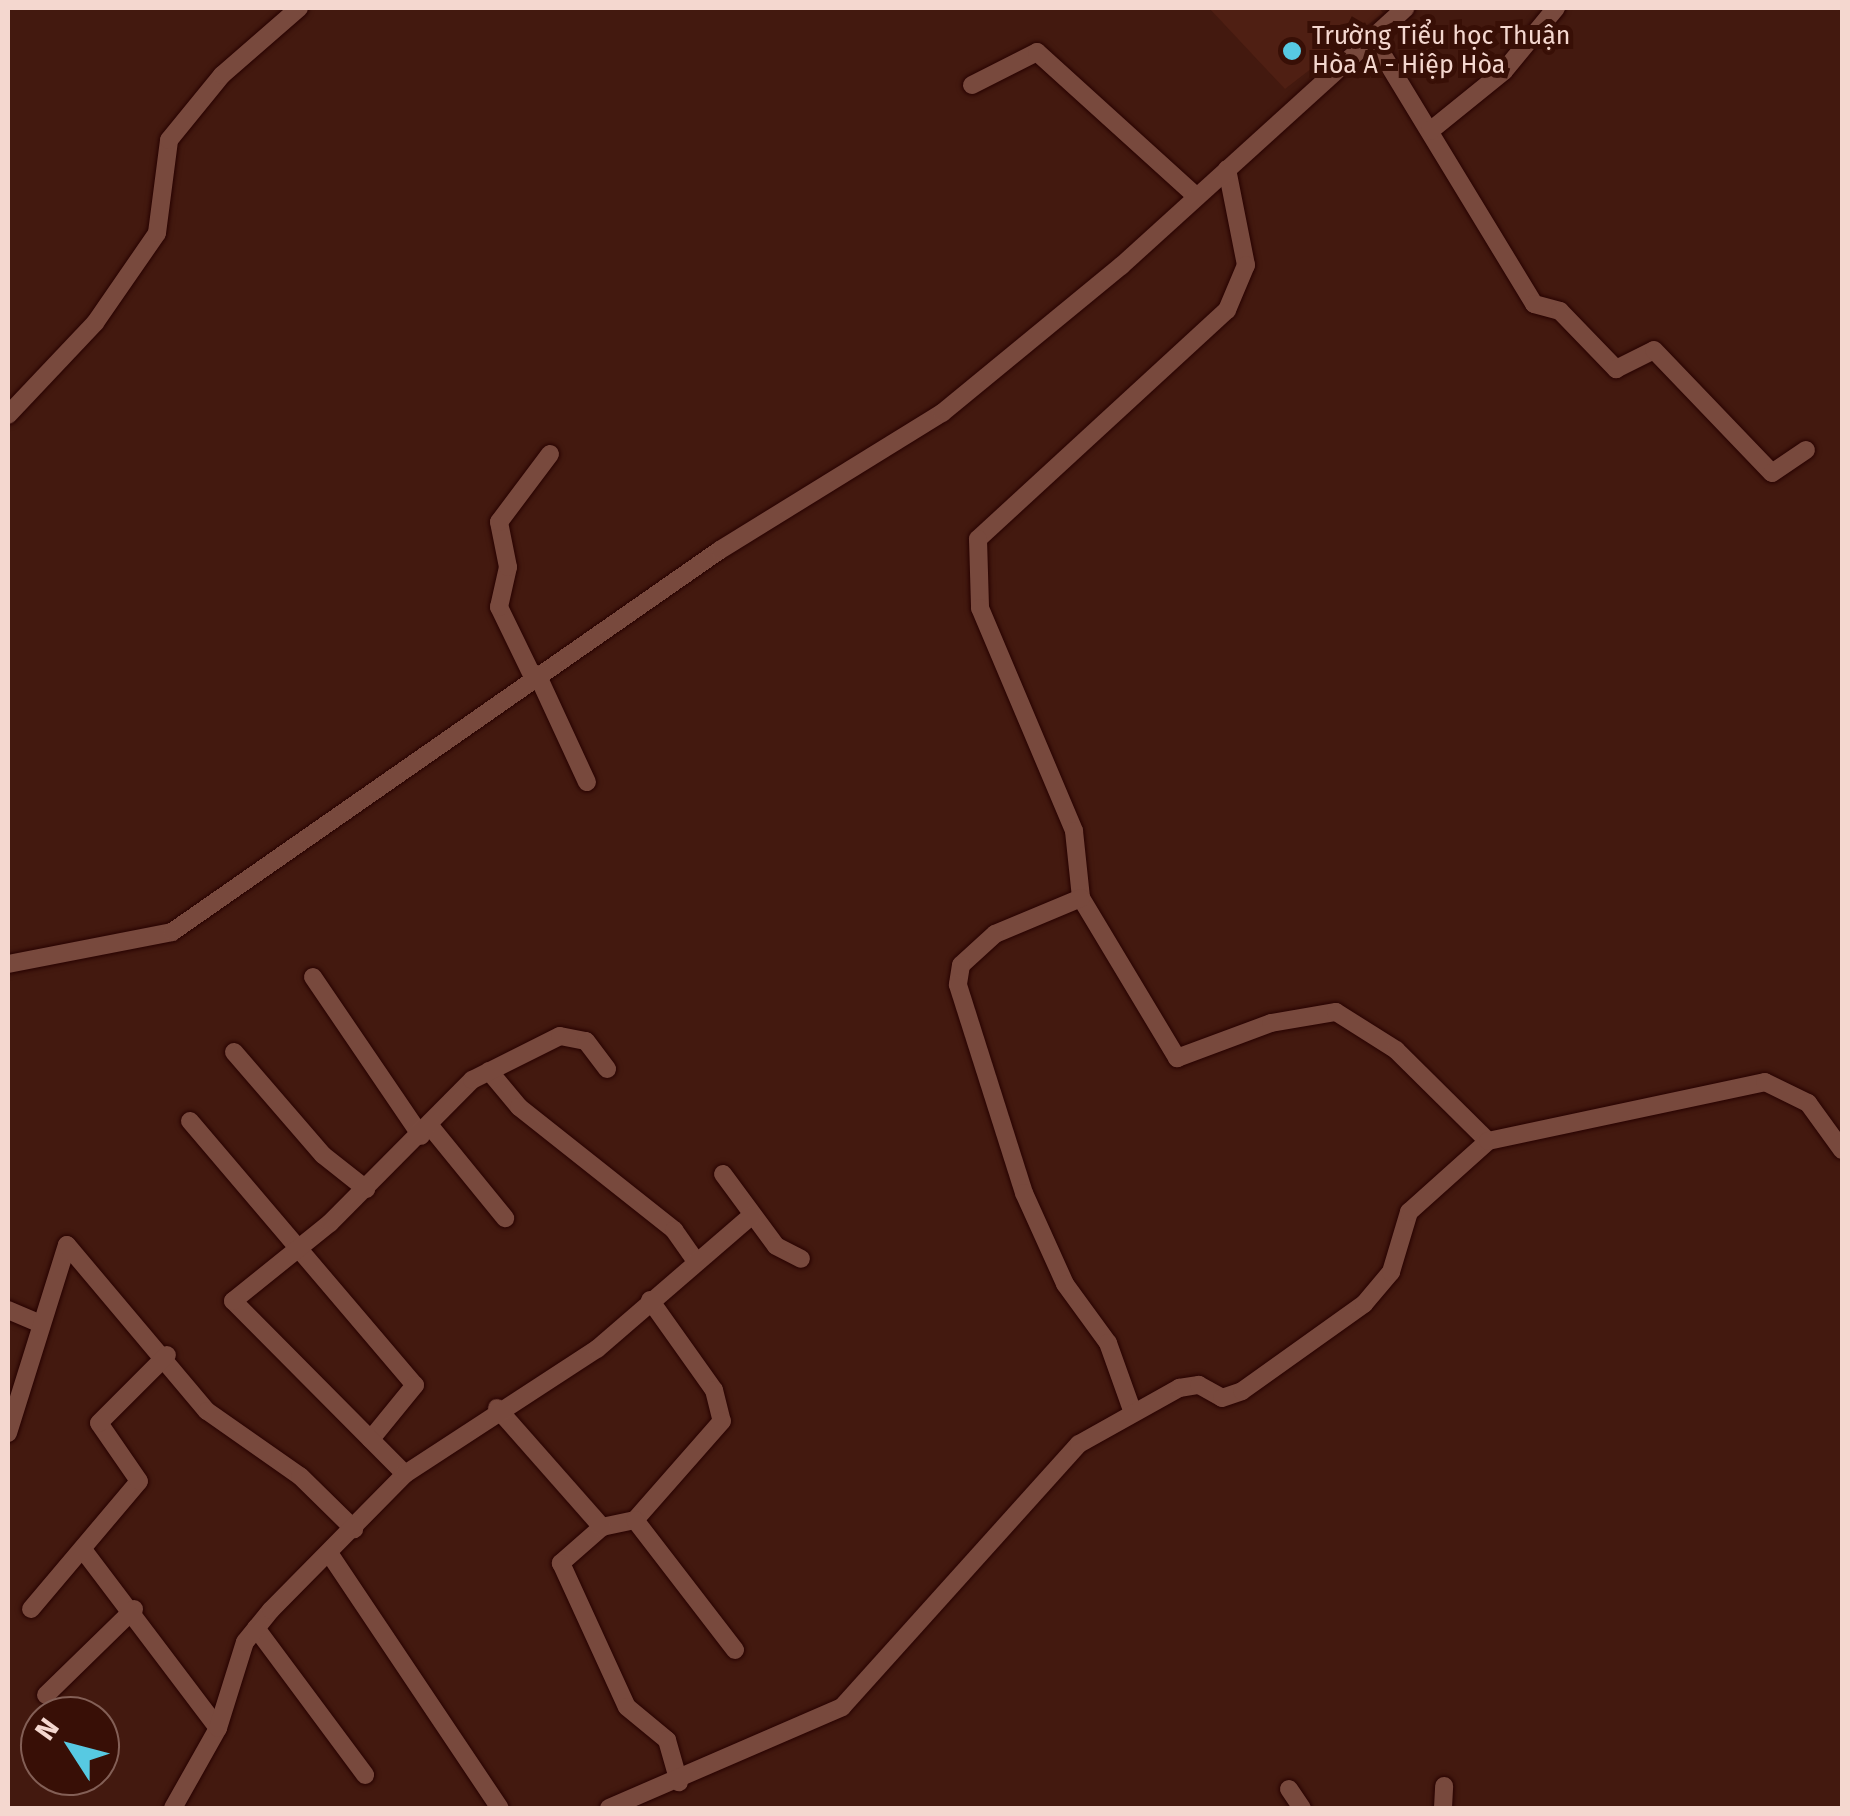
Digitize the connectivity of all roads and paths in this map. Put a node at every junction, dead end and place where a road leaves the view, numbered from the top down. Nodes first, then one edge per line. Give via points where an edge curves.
1 (300, 8) edge
2 (1406, 8) edge
3 (1556, 8) edge
4 (1373, 39) junction
5 (972, 85) dead end
6 (1430, 131) junction
7 (1228, 169) junction
8 (1196, 196) junction
9 (8, 415) edge
10 (1806, 450) dead end
11 (550, 454) dead end
12 (535, 675) junction
13 (587, 782) dead end
14 (1081, 898) junction
15 (8, 964) edge
16 (313, 976) dead end
17 (234, 1052) dead end
18 (607, 1069) dead end
19 (489, 1071) junction
20 (190, 1122) dead end
21 (426, 1131) junction
22 (1488, 1141) junction
23 (1842, 1150) edge
24 (723, 1174) dead end
25 (366, 1189) junction
26 (752, 1215) junction
27 (505, 1218) dead end
28 (298, 1250) junction
29 (801, 1260) dead end
30 (696, 1262) junction
31 (650, 1300) junction
32 (8, 1310) edge
33 (36, 1322) junction
34 (167, 1355) junction
35 (497, 1408) junction
36 (1132, 1410) junction
37 (8, 1433) edge
38 (370, 1439) junction
39 (405, 1474) junction
40 (635, 1520) junction
41 (602, 1527) junction
42 (354, 1529) junction
43 (84, 1551) junction
44 (331, 1556) junction
45 (134, 1608) junction
46 (31, 1609) dead end
47 (256, 1628) junction
48 (735, 1650) dead end
49 (46, 1694) dead end
50 (218, 1728) junction
51 (365, 1776) dead end
52 (679, 1782) junction
53 (1444, 1786) dead end
54 (1289, 1790) dead end
55 (173, 1808) edge
56 (500, 1808) edge
57 (609, 1808) edge
58 (1302, 1808) edge
59 (1443, 1808) edge

1 - 9 street via 222,75 169,140 157,233 94,324
2 - 4 street
3 - 6 street via 1504,71
4 - 6 street
4 - 7 street
5 - 8 street via 1037,52
6 - 10 street via 1534,304 1560,311 1616,369 1654,350 1772,473
7 - 8 street
7 - 14 street via 1246,265 1227,310 974,546 989,637 1080,852
8 - 12 street via 942,413
11 - 12 street via 498,522 508,567 499,606
12 - 13 street
12 - 15 street via 172,932
14 - 22 street via 1177,1058 1271,1023 1336,1012 1396,1050
14 - 36 street via 995,934 961,965 958,985 1024,1193 1065,1284 1108,1344
16 - 21 street
17 - 25 street via 323,1154
18 - 19 street via 586,1040 560,1036
19 - 21 street
19 - 30 street via 519,1107 674,1230
20 - 28 street
21 - 25 street
21 - 27 street
22 - 23 street via 1766,1082 1808,1103
22 - 36 street via 1420,1199 1391,1272 1364,1304 1242,1391 1222,1398 1199,1385
24 - 26 street
25 - 28 street
26 - 29 street
26 - 30 street
28 - 38 street via 414,1385
28 - 38 street via 233,1301
30 - 31 street
31 - 35 street via 566,1371
31 - 40 street via 724,1409
32 - 33 street
33 - 34 street via 68,1246
33 - 37 street
34 - 42 street via 207,1411 300,1476
34 - 43 street via 99,1423 139,1481
35 - 39 street
35 - 41 street
36 - 52 street via 1045,1476 842,1708
38 - 39 street
39 - 42 street
40 - 41 street
40 - 48 street
41 - 52 street via 562,1562 563,1579 627,1707 674,1752
42 - 44 street
43 - 45 street
43 - 46 street
44 - 47 street
44 - 56 street
45 - 49 street
45 - 50 street
47 - 50 street
47 - 51 street
50 - 55 street
52 - 57 street
53 - 59 street
54 - 58 street

